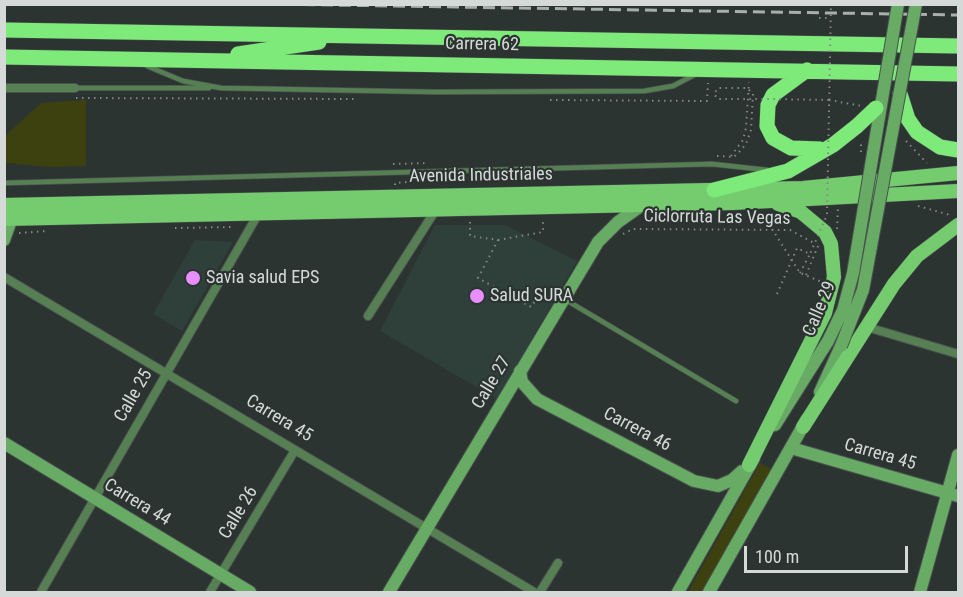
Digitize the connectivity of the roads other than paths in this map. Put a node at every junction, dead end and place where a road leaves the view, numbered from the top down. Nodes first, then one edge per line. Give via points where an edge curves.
1 (898, 4) edge
2 (916, 4) edge
3 (4, 30) edge
4 (364, 35) junction
5 (958, 46) edge
6 (4, 57) edge
7 (134, 60) junction
8 (194, 60) junction
9 (708, 68) junction
10 (807, 70) junction
11 (958, 74) edge
12 (4, 88) edge
13 (75, 88) joint
14 (221, 88) junction
15 (900, 94) junction
16 (879, 106) junction
17 (826, 147) junction
18 (956, 150) edge
19 (439, 163) dead end
20 (788, 171) junction
21 (437, 172) junction
22 (958, 173) edge
23 (4, 183) edge
24 (714, 189) junction
25 (958, 191) edge
26 (770, 202) junction
27 (11, 205) edge
28 (642, 205) junction
29 (435, 211) junction
30 (257, 216) junction
31 (9, 219) edge
32 (956, 220) edge
33 (4, 240) edge
34 (4, 278) edge
35 (564, 299) junction
36 (368, 316) dead end
37 (867, 327) junction
38 (958, 354) edge
39 (520, 371) junction
40 (166, 374) junction
41 (736, 401) dead end
42 (803, 427) junction
43 (4, 443) edge
44 (791, 448) junction
45 (295, 450) junction
46 (958, 455) edge
47 (749, 465) junction
48 (953, 494) edge
49 (94, 497) junction
50 (426, 528) junction
51 (558, 563) dead end
52 (221, 575) junction
53 (41, 592) edge
54 (210, 592) edge
55 (250, 592) edge
56 (389, 592) edge
57 (534, 592) edge
58 (540, 592) edge
59 (678, 592) edge
60 (709, 592) edge
61 (921, 592) edge

1 - 16 street, Calle 29, bridge
2 - 15 street, Calle 29, bridge
3 - 4 highway, Carrera 62
4 - 5 highway, Carrera 62
4 - 8 highway
6 - 7 highway, Carrera 62
7 - 8 highway, Carrera 62
7 - 14 lane via 183,81
8 - 9 highway, Carrera 62
9 - 10 highway, Carrera 62
9 - 14 lane via 673,86 644,91
10 - 11 highway, Carrera 62
10 - 17 highway via 773,95 768,105 767,126 774,138 791,148
12 - 13 street
13 - 14 lane
15 - 18 highway via 916,132 928,141
15 - 42 street, Calle 29, bridge via 863,290
16 - 17 highway, bridge
16 - 47 street, Calle 29, bridge via 853,273 843,310 828,341
17 - 20 highway
19 - 21 lane
20 - 21 lane via 712,164
20 - 24 highway
21 - 23 lane
22 - 24 main road, Avenida Industriales via 803,188
24 - 27 main road, Avenida Industriales
25 - 26 main road, Avenida Industriales
26 - 28 main road, Avenida Industriales
26 - 47 main road via 801,212 825,232 833,257 833,287 825,313
27 - 31 street
28 - 29 main road, Avenida Industriales
28 - 35 street, Calle 27 via 607,231
29 - 30 main road, Avenida Industriales
29 - 36 street
30 - 31 main road, Avenida Industriales
30 - 40 street, Calle 25
31 - 33 street
32 - 37 main road via 907,268
34 - 40 street, Carrera 45
35 - 39 street, Calle 27
35 - 41 lane
37 - 38 street
37 - 42 main road
39 - 47 street, Carrera 46 via 522,382 537,399 694,481 718,486
39 - 50 street, Calle 27
40 - 45 street, Carrera 45
40 - 49 street, Calle 25
42 - 44 street, Calle 29
43 - 49 street, Carrera 44
44 - 48 street, Carrera 45
44 - 60 street, Calle 29
45 - 50 street, Carrera 45
45 - 52 street, Calle 26
46 - 48 street
47 - 59 street, Calle 29
48 - 61 street
49 - 52 street, Carrera 44
49 - 53 street, Calle 25
50 - 56 street, Calle 27
50 - 57 street, Carrera 45
51 - 58 street
52 - 54 street, Calle 26
52 - 55 street, Carrera 44

